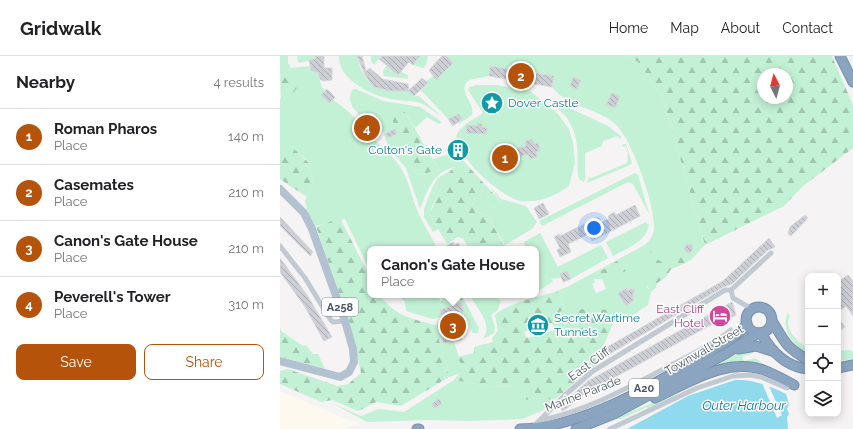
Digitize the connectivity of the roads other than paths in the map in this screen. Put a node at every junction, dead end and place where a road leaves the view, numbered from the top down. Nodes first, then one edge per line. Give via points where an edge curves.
1 (840, 56) edge
2 (853, 82) edge
3 (280, 189) edge
4 (280, 246) edge
5 (771, 253) dead end
6 (731, 290) junction
7 (752, 309) junction
8 (345, 321) junction
9 (772, 321) junction
10 (747, 323) junction
11 (731, 330) dead end
12 (759, 333) junction
13 (721, 341) junction
14 (773, 352) junction
15 (727, 353) junction
16 (698, 355) junction
17 (805, 358) edge
18 (280, 361) edge
19 (853, 365) edge
20 (841, 367) edge
21 (805, 368) edge
22 (790, 387) joint
23 (614, 414) junction
24 (542, 420) junction
25 (530, 428) edge
26 (520, 429) edge
27 (576, 429) edge
28 (610, 429) edge

1 - 2 highway
3 - 8 main road, A258 via 304,213 312,229
4 - 8 street via 305,278 330,319 333,322
5 - 6 street
6 - 7 street via 733,298
6 - 24 street, East Cliff via 725,290 593,371 565,395
7 - 9 highway via 760,307 767,310
7 - 10 highway via 748,313
8 - 18 main road, A258 via 354,362 344,376 336,377
9 - 12 highway via 768,330
9 - 17 highway via 791,350
10 - 12 highway via 750,329
10 - 13 highway, Townwall Street / A20 via 737,335
11 - 13 street
12 - 14 highway
12 - 15 highway, Townwall Street / A20
13 - 16 highway, Townwall Street / A20
14 - 15 highway via 756,346
14 - 21 highway via 789,363
15 - 23 highway, Townwall Street / A20
16 - 24 street, Marine Parade via 613,395
16 - 25 highway, Townwall Street / A20 via 616,403 571,420
19 - 20 highway
22 - 23 highway via 766,371 755,368 724,368
22 - 28 street via 750,374 733,376 691,391
23 - 27 highway, Townwall Street / A20
24 - 25 street, East Cliff
25 - 26 highway, Townwall Street / A20

